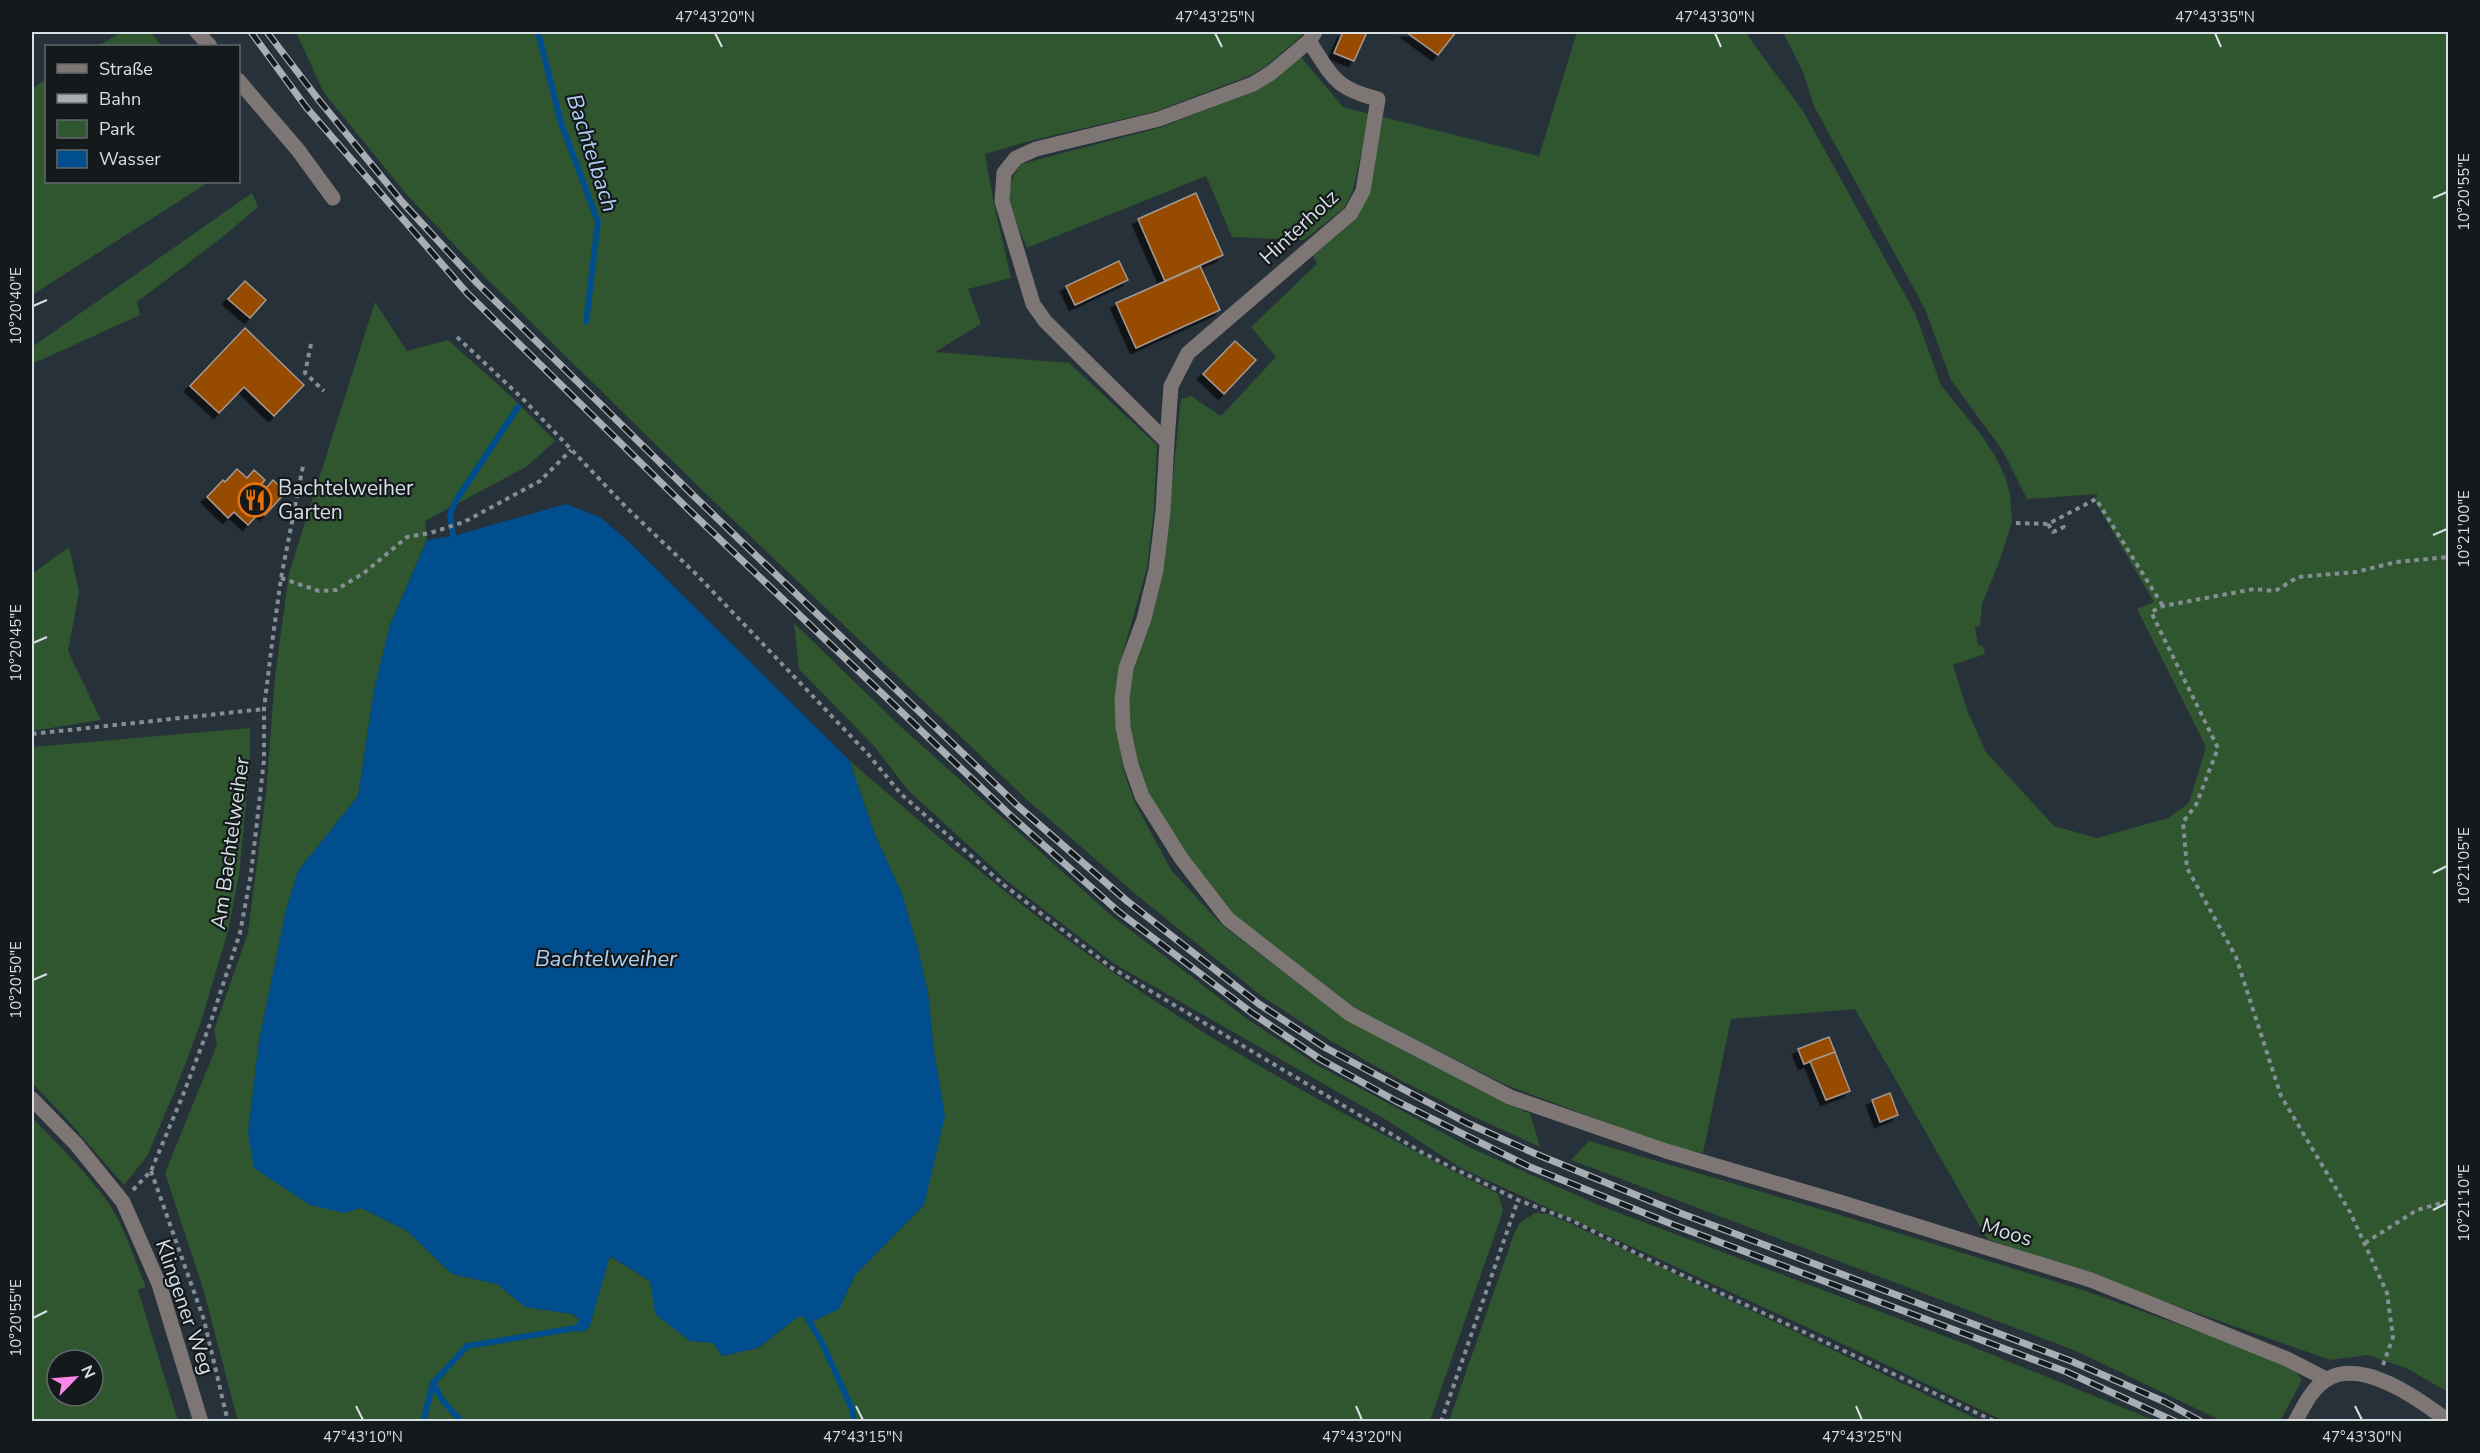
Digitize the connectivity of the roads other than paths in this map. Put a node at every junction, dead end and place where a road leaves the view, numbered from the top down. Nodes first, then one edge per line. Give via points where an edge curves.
1 (197, 32) edge
2 (1312, 36) edge
3 (209, 45) edge
4 (240, 82) edge
5 (333, 198) dead end
6 (1167, 442) junction
7 (32, 1099) edge
8 (2326, 1379) junction
9 (2448, 1420) edge
10 (201, 1422) edge
11 (2295, 1422) edge

1 - 3 street
2 - 6 street, Hinterholz via 1336,82 1378,99 1363,191 1351,213 1188,353 1170,386
2 - 6 street via 1253,84 1159,119 1036,149 1016,158 1004,173 1002,201 1033,304 1045,321
4 - 5 street
6 - 8 street, Moos via 1156,570 1126,668 1123,727 1142,796 1181,858 1228,919 1350,1014 1510,1097 1666,1151 2091,1280 2287,1359
7 - 10 street, Klingener Weg via 76,1144 123,1202 159,1284
8 - 9 street via 2361,1373 2379,1377
8 - 11 street

